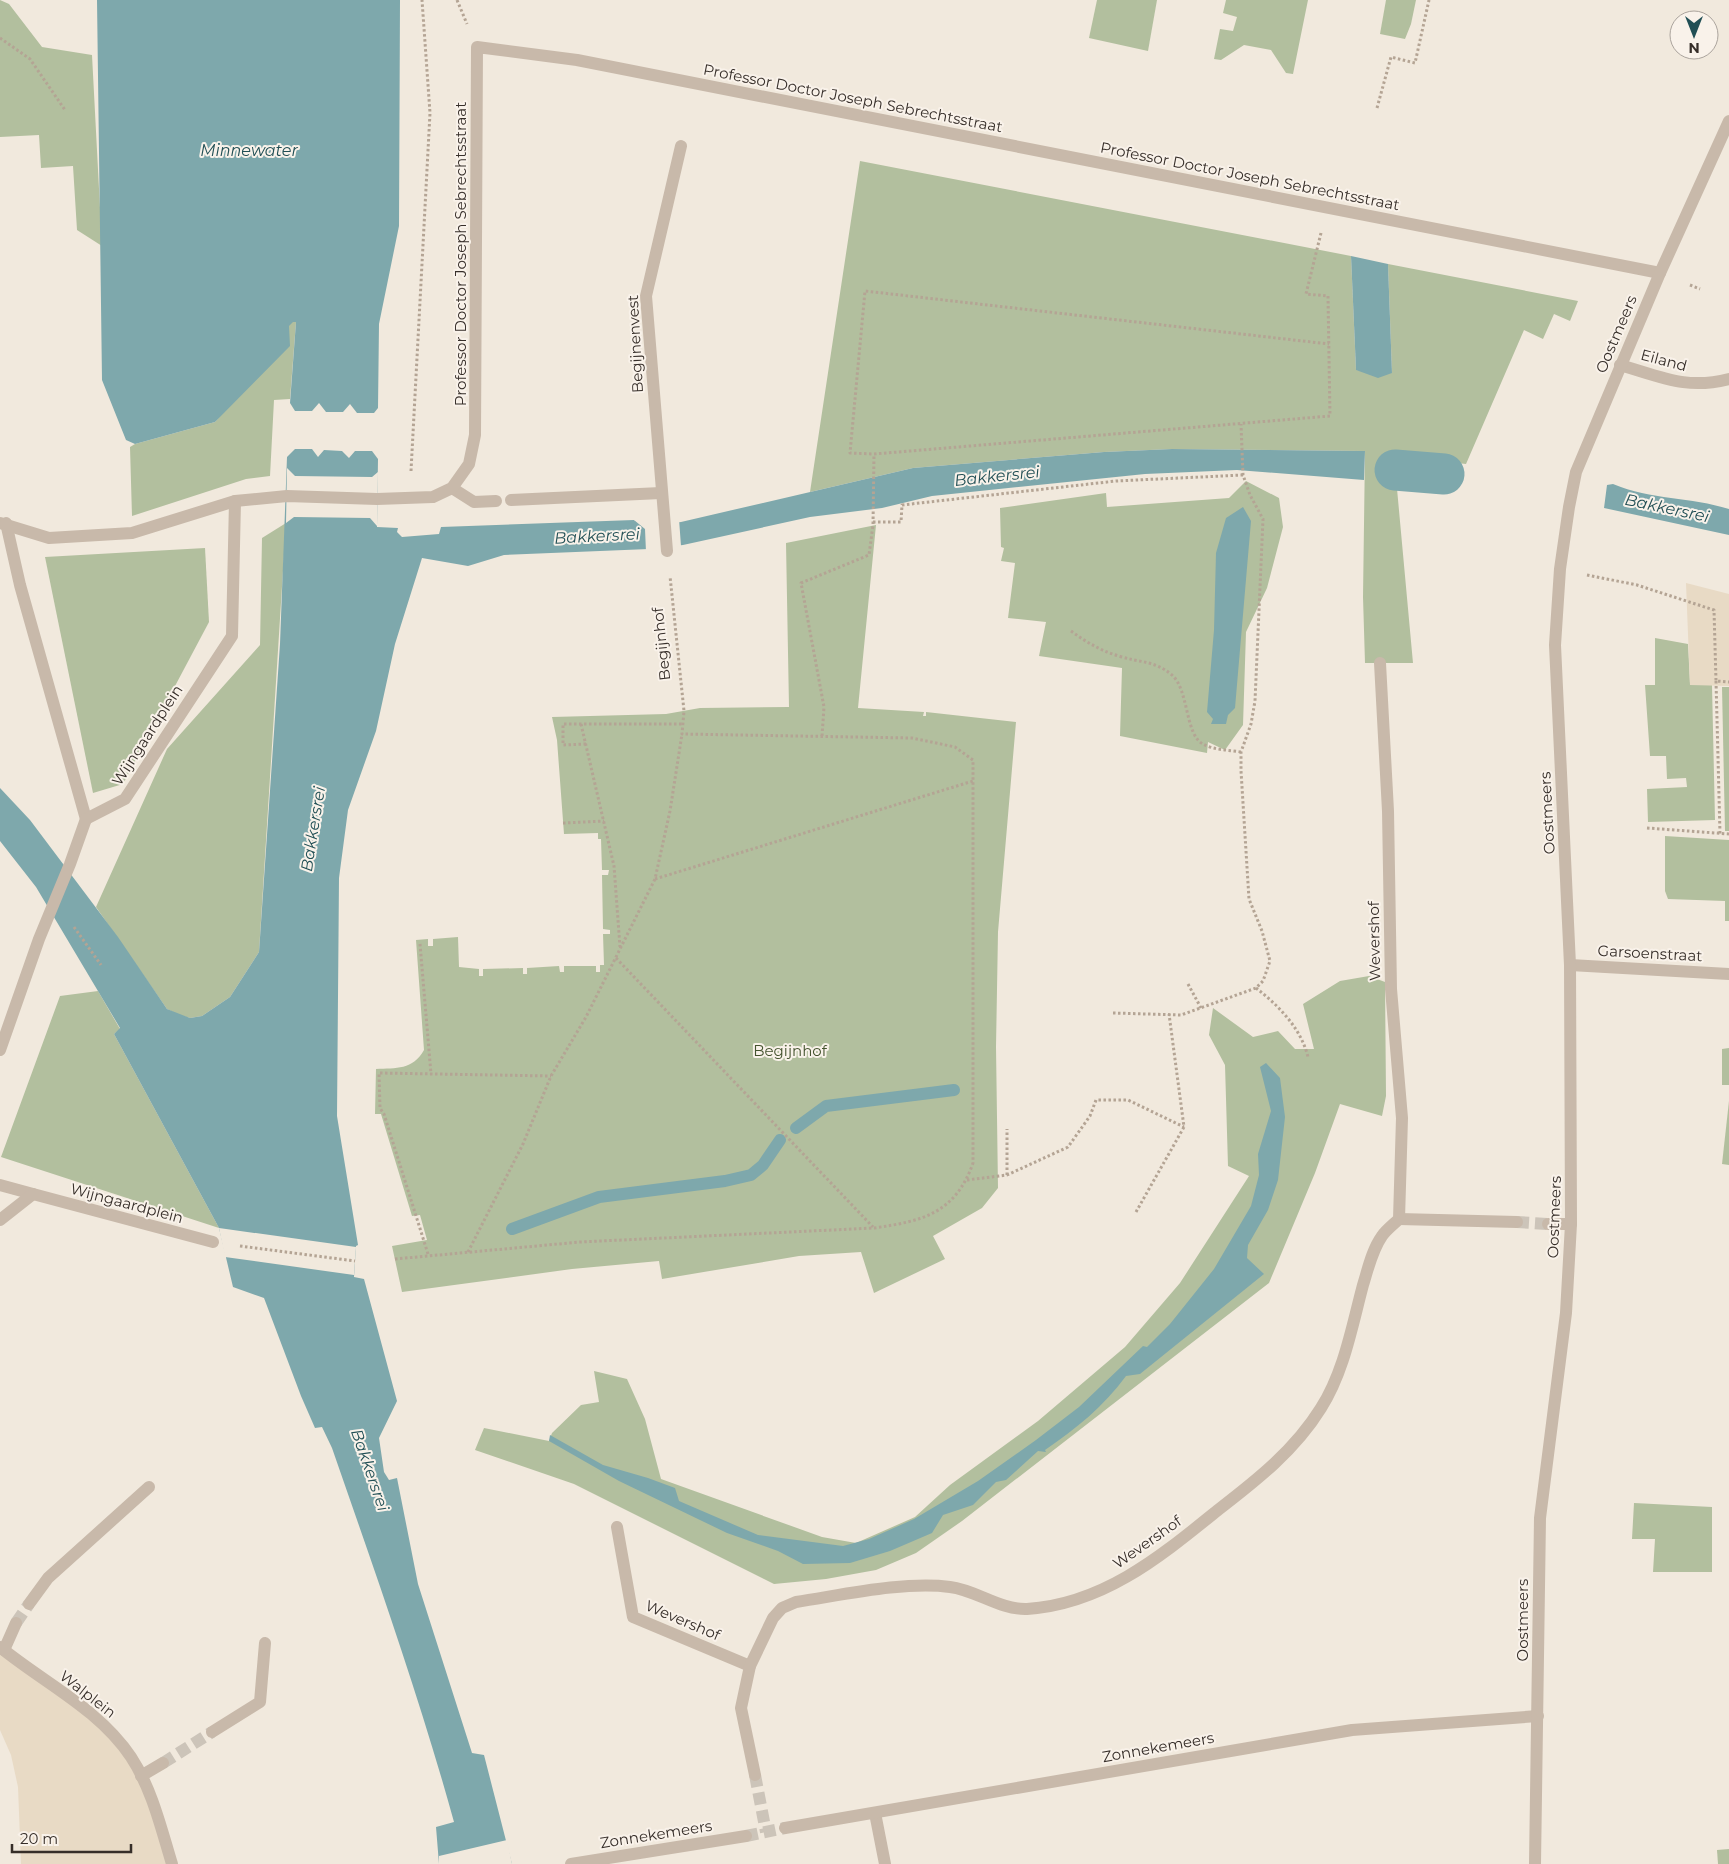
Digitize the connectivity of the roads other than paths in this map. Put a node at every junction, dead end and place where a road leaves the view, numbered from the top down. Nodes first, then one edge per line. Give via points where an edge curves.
1 (1729, 121) edge
2 (682, 146) dead end
3 (1660, 273) junction
4 (1620, 365) junction
5 (1729, 379) edge
6 (452, 488) junction
7 (661, 493) junction
8 (511, 500) dead end
9 (235, 501) junction
10 (496, 501) dead end
11 (3, 523) edge
12 (667, 551) road end
13 (1380, 663) dead end
14 (86, 818) junction
15 (1570, 965) junction
16 (1729, 974) edge
17 (0, 1050) edge
18 (0, 1185) edge
19 (33, 1194) junction
20 (1399, 1219) junction
21 (0, 1220) edge
22 (1517, 1222) tunnel mouth
23 (1548, 1224) tunnel mouth
24 (1571, 1224) junction
25 (213, 1242) road end
26 (149, 1487) dead end
27 (617, 1527) dead end
28 (29, 1604) tunnel mouth
29 (16, 1623) tunnel mouth
30 (264, 1643) dead end
31 (2, 1648) edge
32 (750, 1666) junction
33 (1538, 1716) junction
34 (212, 1732) tunnel mouth
35 (163, 1763) tunnel mouth
36 (755, 1775) tunnel mouth
37 (141, 1776) junction
38 (875, 1813) junction
39 (785, 1828) tunnel mouth
40 (746, 1836) tunnel mouth
41 (172, 1864) edge
42 (571, 1864) edge
43 (885, 1864) edge
44 (1535, 1864) edge

1 - 3 street, Oostmeers
2 - 7 street, Begijnenvest via 646,296
3 - 4 street, Oostmeers
3 - 6 street, Professor Doctor Joseph Sebrechtsstraat via 577,60 477,47 475,435 470,464
4 - 5 street, Eiland via 1688,384
4 - 15 street, Oostmeers via 1576,472 1560,569 1555,645
6 - 9 street via 433,497 409,499 287,496
6 - 10 street via 474,502
7 - 8 street
7 - 12 street, Begijnenvest
9 - 11 street via 132,533 49,538
9 - 14 street, Wijngaardplein via 232,636 125,799
11 - 14 street
13 - 20 street, Wevershof via 1388,811 1391,989 1402,1118
14 - 17 street
15 - 16 street, Garsoenstraat
15 - 24 street, Oostmeers
18 - 19 street, Wijngaardplein
19 - 21 street
19 - 25 street, Wijngaardplein
20 - 22 street
20 - 32 street, Wevershof via 1382,1236 1371,1257 1339,1370 1328,1398 1312,1423 1291,1449 1249,1486 1156,1560 1125,1579 1074,1602 1043,1608 1003,1606 977,1594 927,1585 796,1602 782,1608 773,1618
23 - 24 street
24 - 33 street, Oostmeers via 1566,1312 1540,1518
26 - 28 street via 48,1578
27 - 32 street, Wevershof via 633,1617
29 - 31 street
30 - 34 street via 260,1702
31 - 37 street, Walplein via 87,1710 112,1733
32 - 36 street, Wevershof via 742,1708
33 - 38 street, Zonnekemeers via 1352,1730
33 - 44 street, Oostmeers
35 - 37 street
37 - 41 street, Walplein via 151,1795
38 - 39 street, Zonnekemeers
38 - 43 street
40 - 42 street, Zonnekemeers

